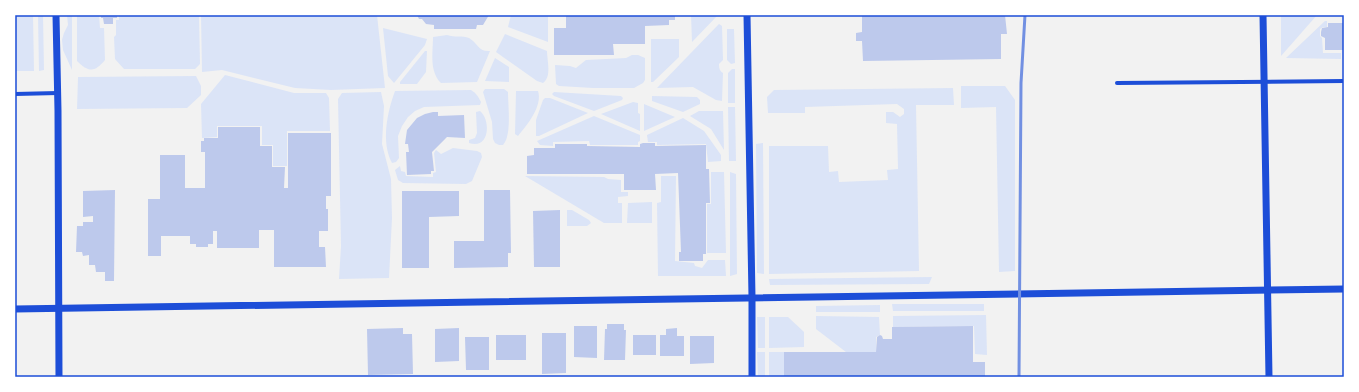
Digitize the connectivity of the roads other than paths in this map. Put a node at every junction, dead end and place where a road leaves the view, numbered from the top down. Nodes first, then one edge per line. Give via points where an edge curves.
1 (56, 15) edge
2 (747, 15) edge
3 (1263, 15) edge
4 (1344, 81) edge
5 (1264, 82) junction
6 (1117, 83) dead end
7 (58, 93) junction
8 (15, 94) edge
9 (1344, 289) edge
10 (1267, 290) junction
11 (752, 297) junction
12 (15, 309) edge
13 (58, 309) junction
14 (59, 377) edge
15 (752, 377) edge
16 (1268, 377) edge

1 - 7 street
2 - 11 street
3 - 5 street
4 - 5 street
5 - 6 street
5 - 10 street
7 - 8 street
7 - 13 street
9 - 10 street
10 - 11 street
10 - 16 street
11 - 13 street
11 - 15 street
12 - 13 street
13 - 14 street

